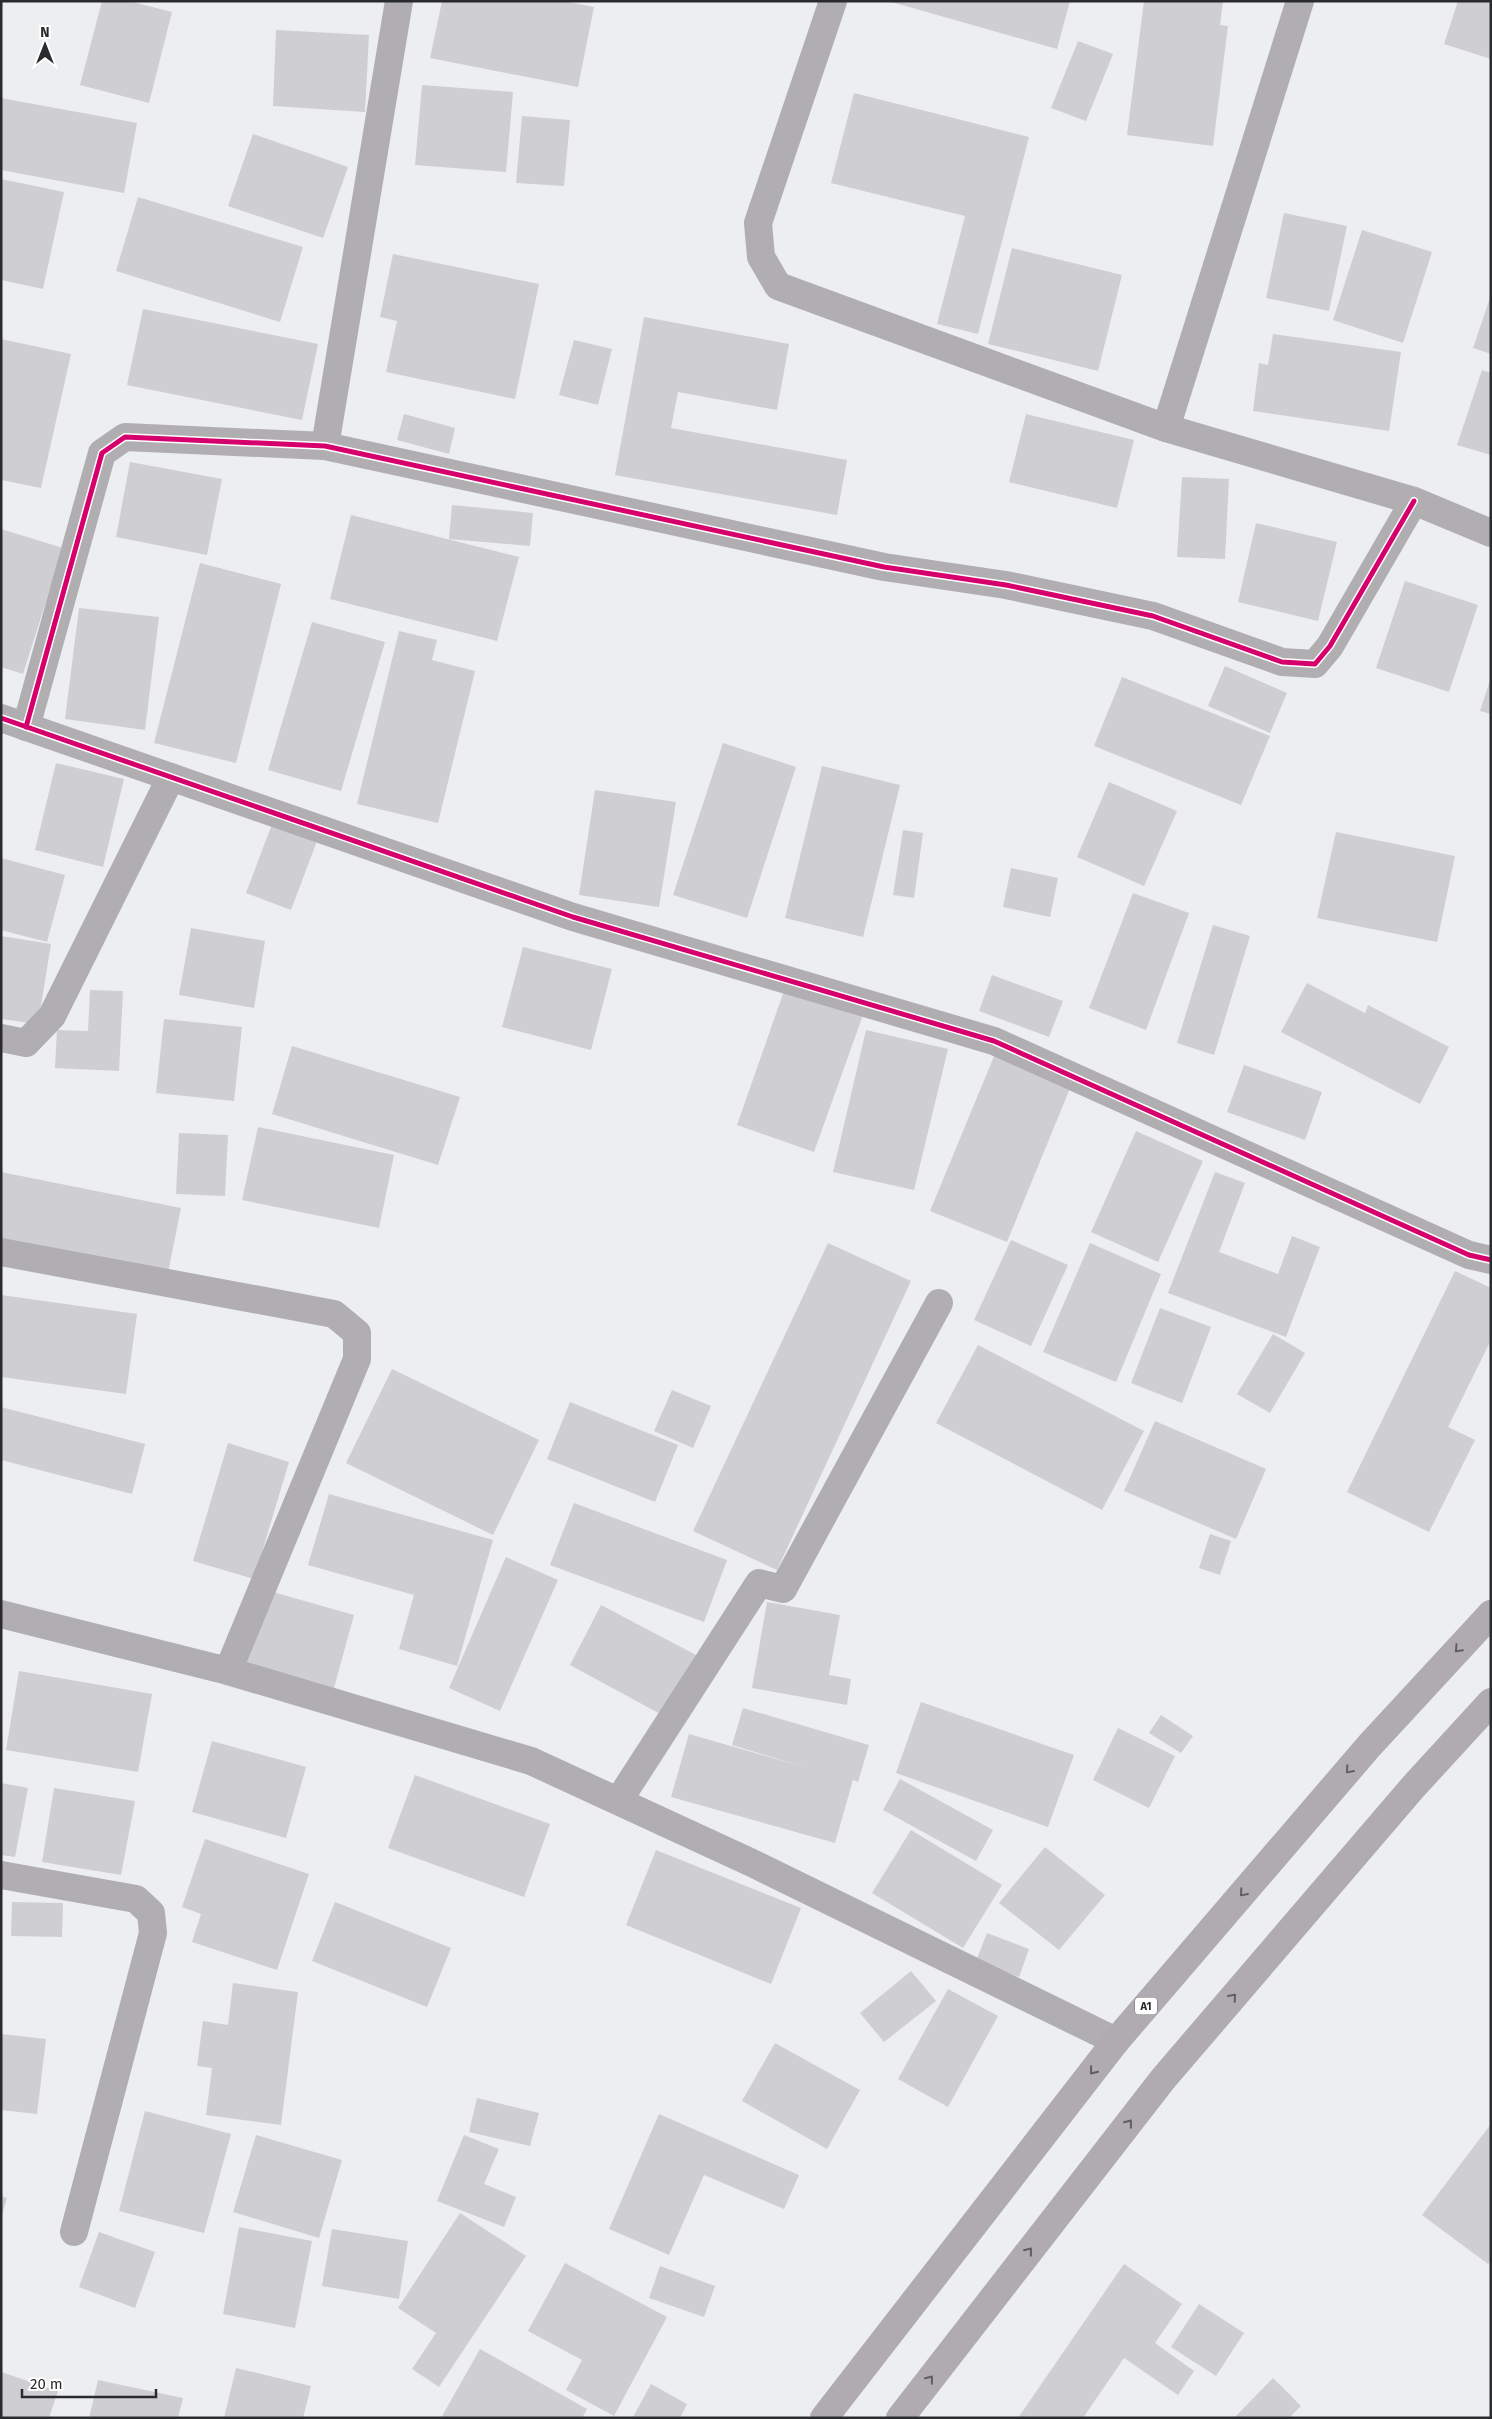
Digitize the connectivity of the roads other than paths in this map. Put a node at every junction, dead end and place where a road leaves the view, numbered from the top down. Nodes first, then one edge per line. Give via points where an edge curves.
1 (399, 1) edge
2 (833, 1) edge
3 (1300, 1) edge
4 (1166, 428) junction
5 (325, 446) junction
6 (1414, 501) junction
7 (1491, 533) edge
8 (13, 723) edge
9 (171, 777) junction
10 (1, 1038) edge
11 (1, 1252) edge
12 (1491, 1260) edge
13 (940, 1303) dead end
14 (1, 1614) edge
15 (1491, 1614) edge
16 (228, 1671) junction
17 (1491, 1702) edge
18 (619, 1800) junction
19 (1, 1875) edge
20 (1116, 2042) junction
21 (74, 2232) dead end
22 (824, 2418) edge
23 (900, 2418) edge

1 - 5 street
2 - 4 street via 758,223 761,257 778,286
3 - 4 street
4 - 6 street
5 - 6 street via 884,567 1006,585 1153,616 1282,662 1314,664 1330,646
5 - 8 street via 125,437 102,453
6 - 7 street
8 - 9 street
9 - 10 street via 52,1016 26,1043
9 - 12 street via 573,917 994,1041 1468,1255
11 - 16 street via 334,1314 357,1333 357,1359
13 - 18 street via 783,1589 759,1583
14 - 16 street
15 -> 20 highway, A1 via 1369,1746
16 - 18 street via 531,1761
23 -> 17 highway via 1163,2079 1414,1786
18 - 20 street
19 - 21 street via 136,1899 151,1913 153,1933
20 -> 22 highway, A1

